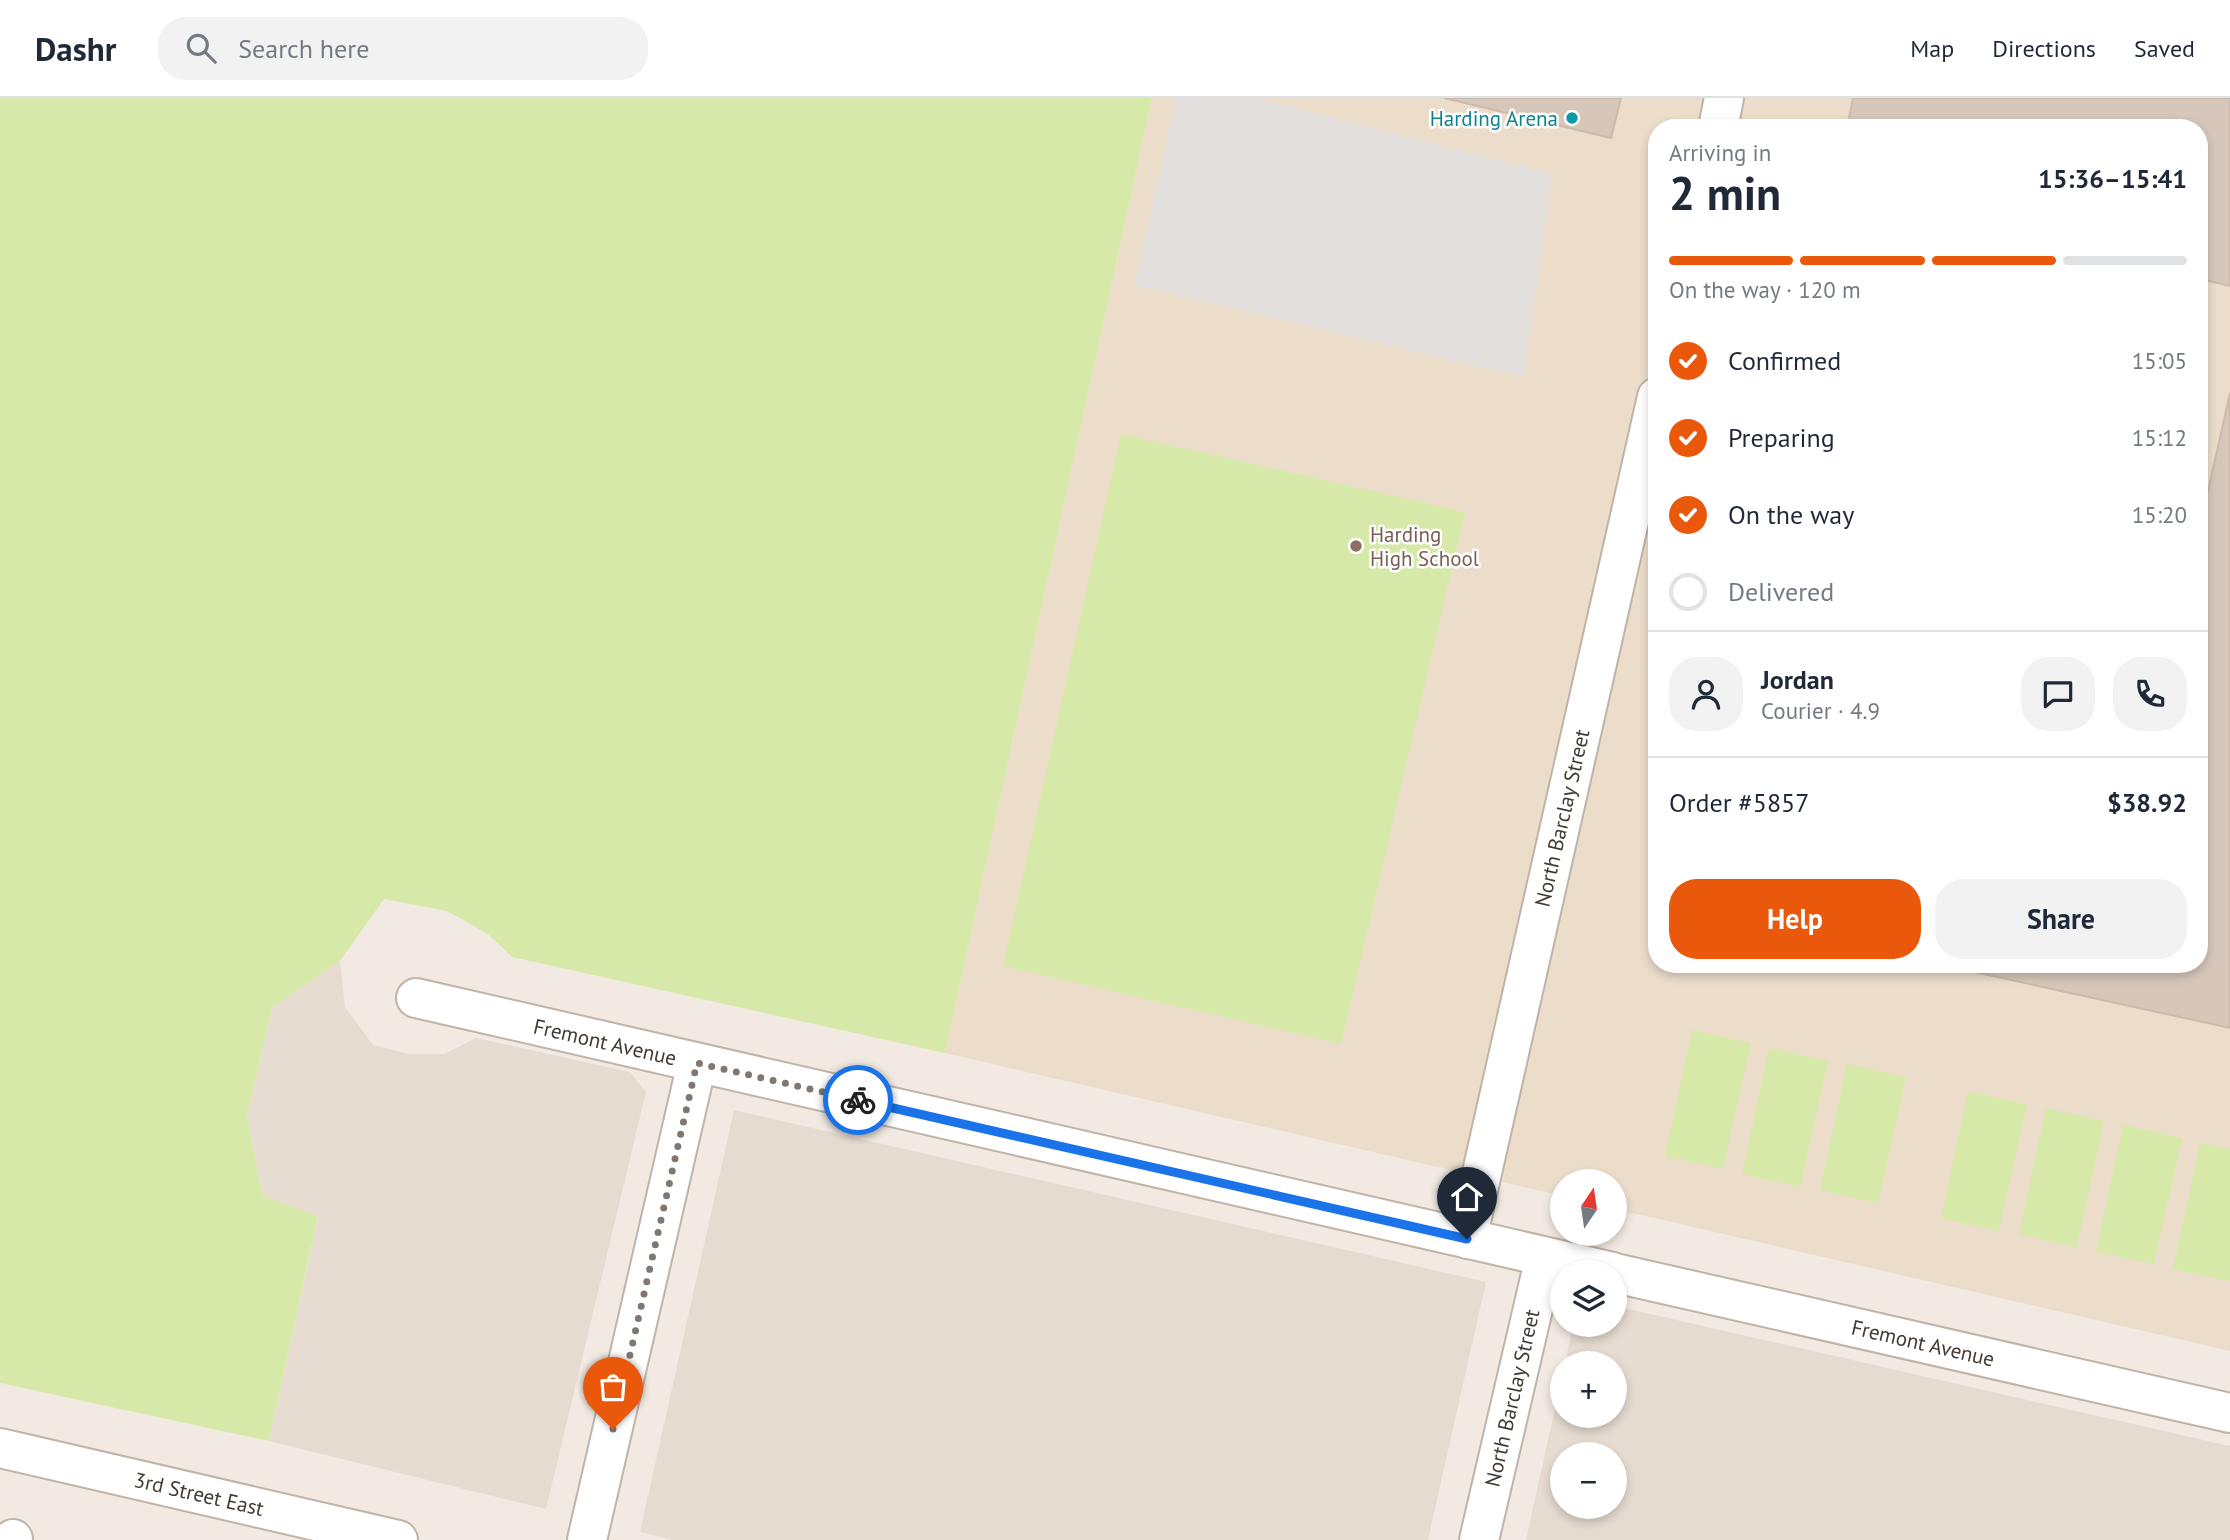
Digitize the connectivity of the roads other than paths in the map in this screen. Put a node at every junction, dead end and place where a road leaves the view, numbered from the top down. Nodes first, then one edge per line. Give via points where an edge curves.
1 (1724, 98) edge
2 (1720, 119) edge
3 (1648, 437) edge
4 (416, 999) dead end
5 (697, 1063) junction
6 (1467, 1239) junction
7 (1545, 1257) junction
8 (1558, 1260) edge
9 (1627, 1276) edge
10 (2230, 1413) edge
11 (0, 1448) edge
12 (296, 1529) edge
13 (398, 1540) edge
14 (587, 1540) edge
15 (1479, 1540) edge

1 - 2 street
3 - 6 street, North Barclay Street
4 - 5 street, Fremont Avenue
5 - 6 street, Fremont Avenue
5 - 14 street
6 - 7 street, Fremont Avenue
7 - 8 street, Fremont Avenue
7 - 15 street, North Barclay Street
9 - 10 street, Fremont Avenue
11 - 12 street, 3rd Street East
12 - 13 street, 3rd Street East

